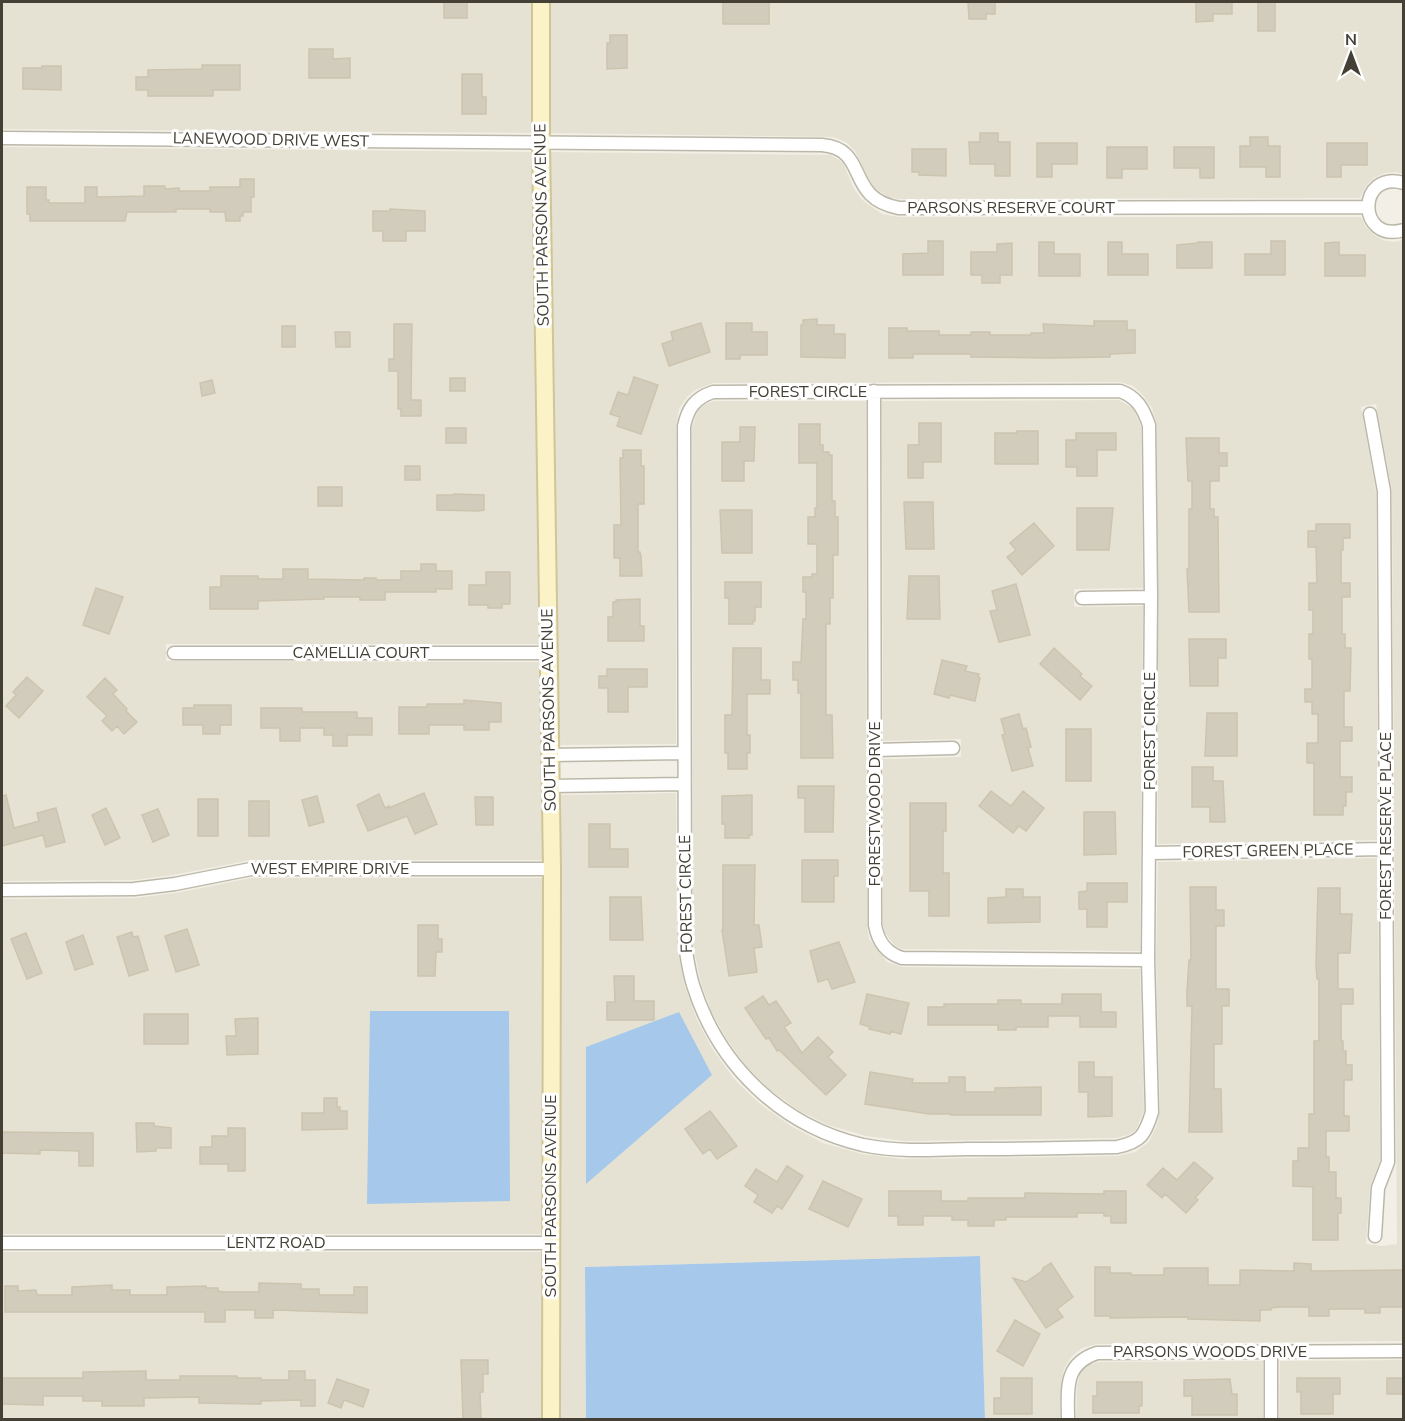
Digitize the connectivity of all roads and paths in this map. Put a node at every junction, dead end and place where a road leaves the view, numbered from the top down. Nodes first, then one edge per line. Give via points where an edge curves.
1 (541, 2) edge
2 (2, 138) edge
3 (541, 142) junction
4 (1404, 183) edge
5 (1367, 207) junction
6 (1404, 230) edge
7 (874, 391) junction
8 (1370, 414) dead end
9 (1151, 597) junction
10 (1082, 598) dead end
11 (174, 653) dead end
12 (549, 653) junction
13 (953, 748) dead end
14 (875, 750) junction
15 (684, 753) junction
16 (550, 755) junction
17 (684, 784) junction
18 (550, 786) junction
19 (1386, 849) junction
20 (1150, 853) junction
21 (552, 869) junction
22 (2, 890) edge
23 (1148, 960) junction
24 (1375, 1236) dead end
25 (2, 1243) edge
26 (551, 1243) junction
27 (1404, 1350) edge
28 (1271, 1352) junction
29 (551, 1419) edge
30 (1068, 1419) edge
31 (1271, 1419) edge

1 - 3 main road, SOUTH PARSONS AVENUE
2 - 3 street, LANEWOOD DRIVE WEST
3 - 5 street, PARSONS RESERVE COURT via 832,146 849,155 866,192 886,206 899,208
3 - 12 main road, SOUTH PARSONS AVENUE
4 - 5 street via 1379,185
5 - 6 street via 1379,228
7 - 9 street, FOREST CIRCLE via 1120,391 1130,395 1139,402 1149,425
7 - 14 street, FORESTWOOD DRIVE
7 - 15 street, FOREST CIRCLE via 712,392 700,397 686,414
8 - 19 street, FOREST RESERVE PLACE via 1384,491
9 - 10 street
9 - 20 street, FOREST CIRCLE
11 - 12 street, CAMELLIA COURT
12 - 16 main road, SOUTH PARSONS AVENUE
13 - 14 street
14 - 23 street, FORESTWOOD DRIVE via 875,926 877,937 892,955
15 - 16 street
15 - 17 street, FOREST CIRCLE
16 - 18 main road, SOUTH PARSONS AVENUE
17 - 18 street
17 - 23 street, FOREST CIRCLE via 685,945 704,1017 740,1073 794,1118 825,1134 903,1150 1131,1144 1142,1137 1152,1112
18 - 21 main road, SOUTH PARSONS AVENUE
19 - 20 street, FOREST GREEN PLACE
19 - 24 street, FOREST RESERVE PLACE via 1388,1162 1378,1188
20 - 23 street, FOREST CIRCLE
21 - 22 street, WEST EMPIRE DRIVE via 250,869 134,889
21 - 26 main road, SOUTH PARSONS AVENUE
25 - 26 street, LENTZ ROAD
26 - 29 main road, SOUTH PARSONS AVENUE
27 - 28 street, PARSONS WOODS DRIVE
28 - 30 street, PARSONS WOODS DRIVE via 1097,1353 1084,1357 1076,1364 1068,1385
28 - 31 street

